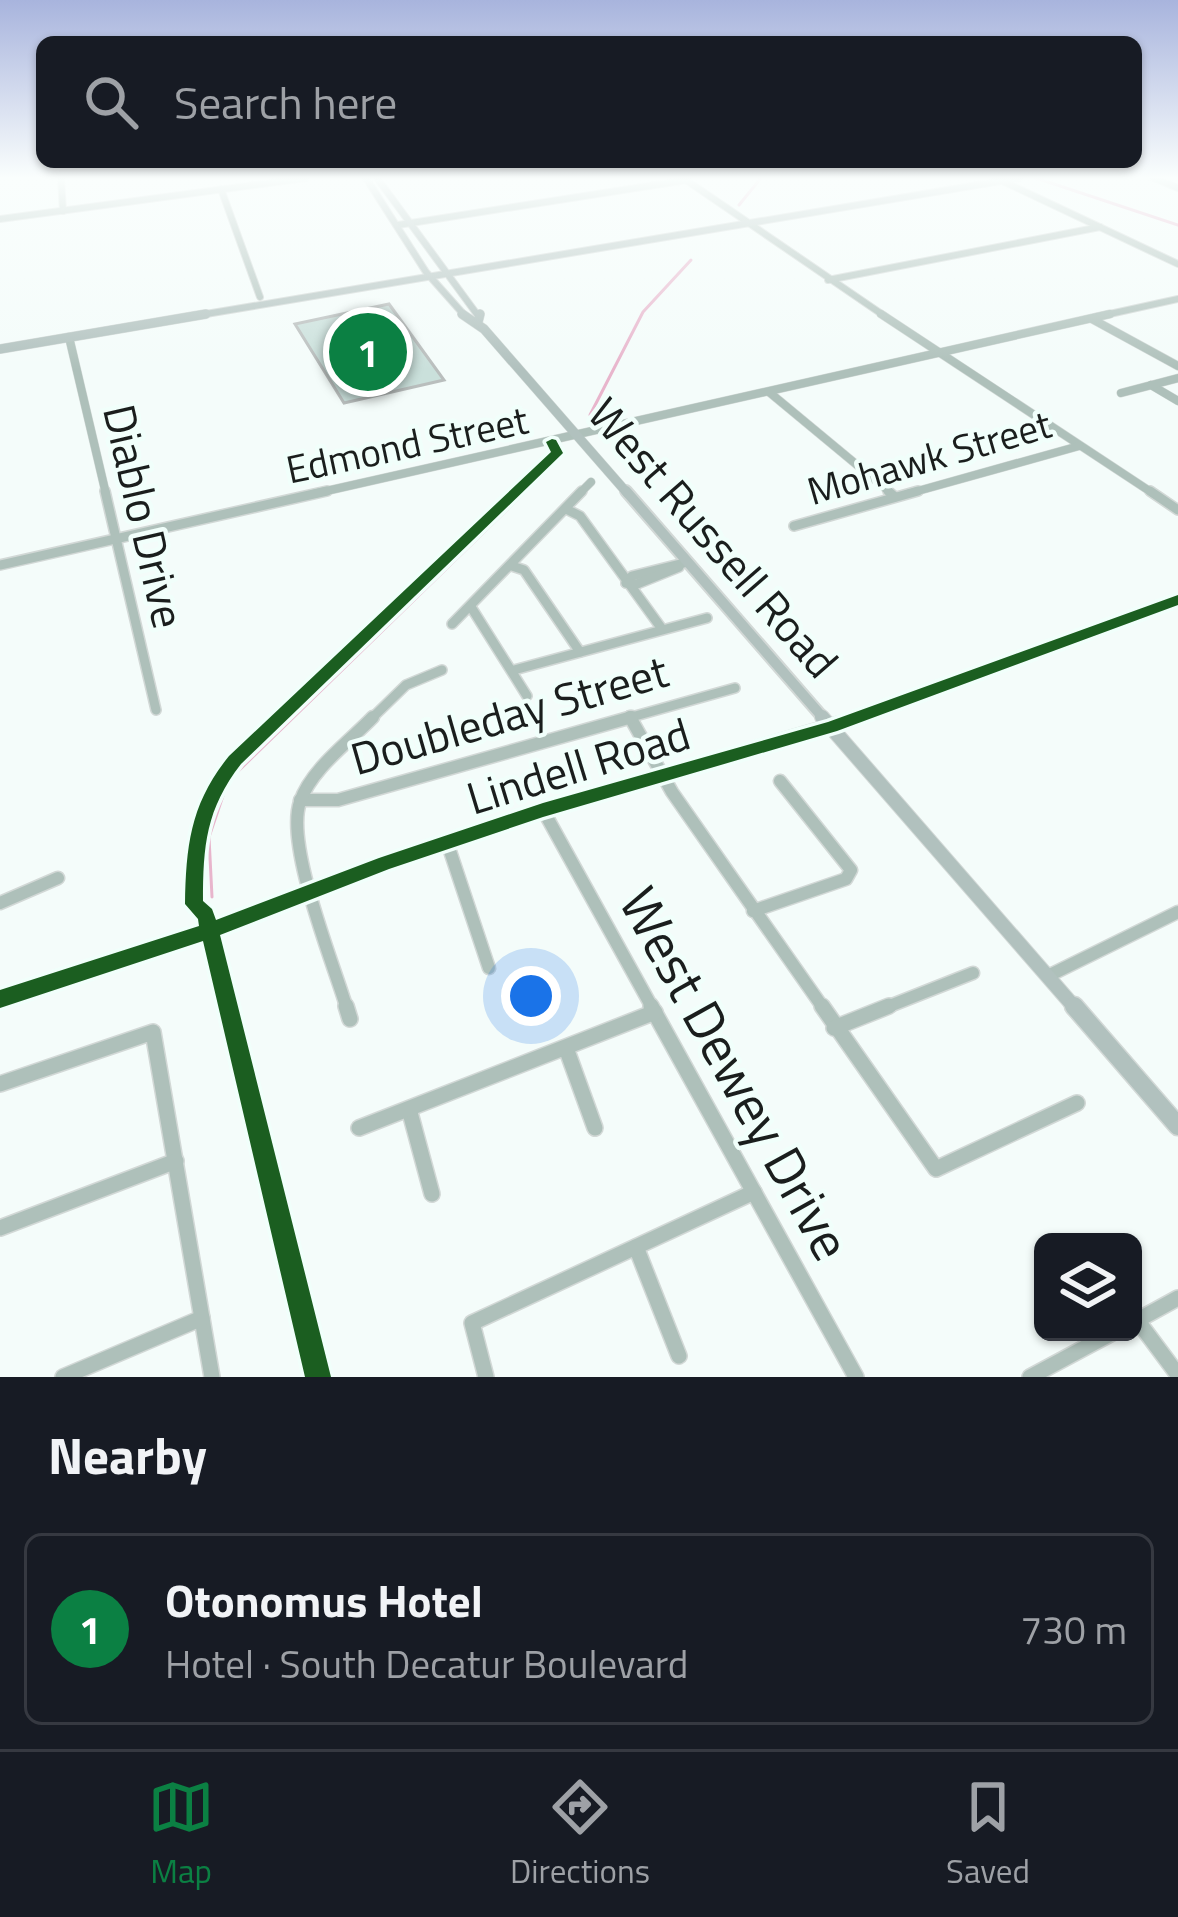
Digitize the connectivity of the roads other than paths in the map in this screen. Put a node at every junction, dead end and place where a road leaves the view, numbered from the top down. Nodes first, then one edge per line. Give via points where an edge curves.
1 (240, 242) edge
2 (412, 242) edge
3 (419, 242) edge
4 (601, 242) edge
5 (633, 242) edge
6 (772, 242) edge
7 (1022, 242) edge
8 (1132, 242) edge
9 (1178, 264) edge
10 (436, 272) junction
11 (828, 280) junction
12 (325, 286) junction
13 (260, 297) junction
14 (1178, 299) edge
15 (252, 306) junction
16 (151, 316) junction
17 (178, 319) junction
18 (1092, 319) junction
19 (69, 337) junction
20 (0, 345) edge
21 (940, 353) junction
22 (1178, 366) edge
23 (1178, 378) edge
24 (1151, 385) junction
25 (769, 392) junction
26 (1121, 393) dead end
27 (1178, 401) edge
28 (579, 437) junction
29 (1080, 446) junction
30 (591, 482) dead end
31 (895, 497) junction
32 (566, 508) junction
33 (1178, 510) edge
34 (794, 526) dead end
35 (117, 538) junction
36 (688, 562) junction
37 (0, 565) edge
38 (512, 566) junction
39 (626, 583) junction
40 (1178, 600) edge
41 (471, 607) junction
42 (707, 618) dead end
43 (452, 624) dead end
44 (662, 629) junction
45 (580, 652) junction
46 (442, 670) dead end
47 (514, 670) junction
48 (735, 688) dead end
49 (527, 696) dead end
50 (156, 710) dead end
51 (629, 716) junction
52 (831, 727) junction
53 (662, 777) junction
54 (780, 781) dead end
55 (300, 800) junction
56 (543, 810) junction
57 (447, 842) junction
58 (58, 878) dead end
59 (311, 894) junction
60 (0, 903) edge
61 (753, 910) junction
62 (1178, 912) edge
63 (489, 968) dead end
64 (973, 973) dead end
65 (1048, 976) junction
66 (0, 999) edge
67 (655, 1012) junction
68 (350, 1019) dead end
69 (834, 1028) junction
70 (566, 1048) junction
71 (0, 1084) edge
72 (1077, 1102) dead end
73 (409, 1109) junction
74 (1178, 1126) edge
75 (595, 1128) dead end
76 (359, 1129) dead end
77 (176, 1161) junction
78 (754, 1192) junction
79 (432, 1194) dead end
80 (0, 1228) edge
81 (636, 1247) junction
82 (1178, 1298) edge
83 (1142, 1317) edge
84 (202, 1318) junction
85 (1142, 1330) edge
86 (1097, 1341) edge
87 (680, 1356) dead end
88 (1178, 1375) edge
89 (63, 1377) edge
90 (212, 1377) edge
91 (486, 1377) edge
92 (856, 1377) edge
93 (1030, 1377) edge

1 - 13 street
2 - 10 main road, West Russell Road
3 - 10 main road, West Russell Road
4 - 10 main road
5 - 10 main road
6 - 11 street
7 - 11 street
8 - 9 street
10 - 12 main road
10 - 15 main road
10 - 28 main road, West Russell Road
11 - 21 street
12 - 13 main road
12 - 15 main road
13 - 16 main road
13 - 17 main road
14 - 18 street, Edmond Street
15 - 17 main road
16 - 19 main road
16 - 20 main road
17 - 19 main road
18 - 21 street, Edmond Street
18 - 22 street
19 - 20 main road
19 - 35 street, Diablo Drive
21 - 25 street, Edmond Street
21 - 29 street
23 - 24 street
24 - 26 street
24 - 27 street
25 - 28 street, Edmond Street
25 - 31 street
28 - 35 street, Edmond Street
28 - 36 main road, West Russell Road
29 - 31 street, Mohawk Street
29 - 33 street
30 - 32 street
31 - 34 street, Mohawk Street
32 - 38 street
32 - 39 street via 588,525
35 - 37 street, Edmond Street
35 - 50 street, Diablo Drive
36 - 39 street
36 - 52 main road, West Russell Road
38 - 41 street
38 - 45 street via 524,571
39 - 44 street
40 - 52 street, Lindell Road
41 - 43 street
41 - 47 street
42 - 44 street
44 - 45 street
45 - 47 street
46 - 55 street via 406,685
47 - 49 street
48 - 51 street, Doubleday Street
51 - 53 street
51 - 55 street, Doubleday Street via 338,800
52 - 53 street, Lindell Road
52 - 65 main road, West Russell Road
53 - 56 street, Lindell Road
53 - 61 street
54 - 61 street via 851,870 846,879
55 - 59 street via 295,838
56 - 57 street, Lindell Road
56 - 67 street, West Dewey Drive
57 - 59 street, Lindell Road
57 - 63 street
58 - 60 street
59 - 66 street, Lindell Road
59 - 68 street
61 - 69 street
62 - 65 street
64 - 69 street
65 - 74 main road, West Russell Road
67 - 70 street
67 - 78 street, West Dewey Drive
69 - 72 street via 936,1169
70 - 73 street
70 - 75 street
71 - 77 street via 153,1032
73 - 76 street
73 - 79 street
77 - 80 street
77 - 84 street
78 - 81 street
78 - 92 street, West Dewey Drive
81 - 87 street
81 - 91 street via 472,1323
82 - 83 street
84 - 89 street
84 - 90 street
85 - 88 street
86 - 93 street

